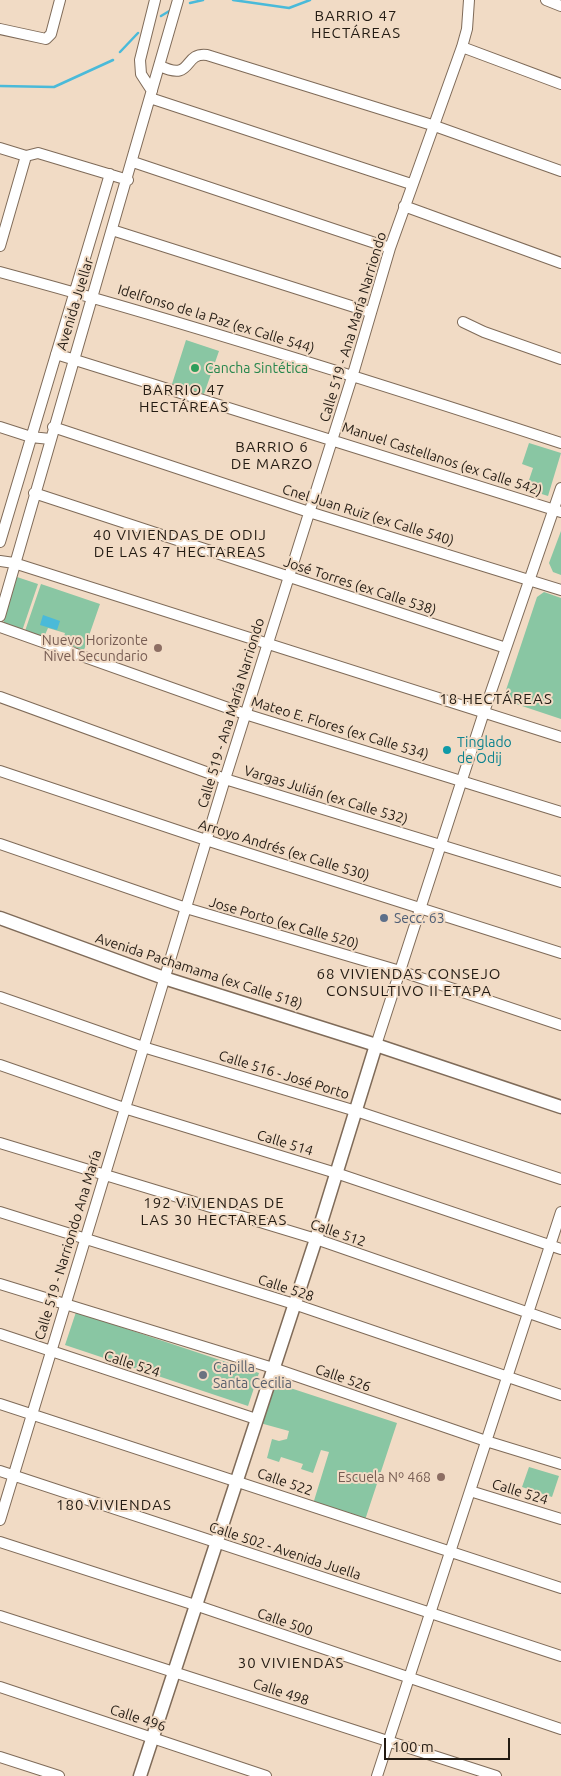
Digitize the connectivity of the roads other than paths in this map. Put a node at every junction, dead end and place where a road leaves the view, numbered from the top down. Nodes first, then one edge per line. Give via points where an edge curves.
1 (60, 0) edge
2 (155, 0) edge
3 (178, 0) edge
4 (469, 0) edge
5 (546, 0) edge
6 (561, 6) edge
7 (0, 29) edge
8 (462, 47) junction
9 (160, 66) junction
10 (561, 84) edge
11 (151, 95) junction
12 (432, 125) junction
13 (0, 148) edge
14 (26, 156) junction
15 (133, 162) junction
16 (561, 171) edge
17 (110, 174) junction
18 (128, 180) junction
19 (411, 184) junction
20 (404, 206) junction
21 (112, 230) junction
22 (0, 246) edge
23 (390, 248) junction
24 (561, 263) edge
25 (0, 272) edge
26 (74, 292) junction
27 (92, 296) junction
28 (370, 312) junction
29 (463, 322) dead end
30 (56, 354) junction
31 (561, 358) edge
32 (73, 360) junction
33 (353, 374) junction
34 (0, 427) edge
35 (53, 427) junction
36 (31, 437) junction
37 (50, 439) junction
38 (333, 439) junction
39 (561, 443) edge
40 (561, 488) edge
41 (34, 493) junction
42 (557, 511) edge
43 (309, 512) junction
44 (0, 542) edge
45 (0, 562) edge
46 (14, 563) junction
47 (288, 577) junction
48 (530, 580) junction
49 (561, 590) edge
50 (0, 616) edge
51 (0, 627) edge
52 (266, 645) junction
53 (506, 648) junction
54 (0, 697) edge
55 (484, 712) junction
56 (245, 714) junction
57 (561, 737) edge
58 (0, 771) edge
59 (225, 779) junction
60 (462, 780) junction
61 (561, 812) edge
62 (206, 840) junction
63 (0, 844) edge
64 (442, 844) junction
65 (561, 882) edge
66 (421, 907) junction
67 (186, 908) junction
68 (0, 918) edge
69 (561, 953) edge
70 (400, 971) junction
71 (164, 978) junction
72 (0, 997) edge
73 (561, 1025) edge
74 (376, 1045) junction
75 (143, 1047) junction
76 (0, 1064) edge
77 (561, 1106) edge
78 (124, 1108) junction
79 (356, 1111) junction
80 (0, 1143) edge
81 (336, 1173) junction
82 (104, 1174) junction
83 (561, 1179) edge
84 (0, 1212) edge
85 (561, 1212) edge
86 (84, 1238) junction
87 (316, 1239) junction
88 (550, 1246) junction
89 (561, 1249) edge
90 (0, 1284) edge
91 (65, 1304) junction
92 (294, 1304) junction
93 (528, 1313) junction
94 (561, 1324) edge
95 (0, 1334) edge
96 (50, 1351) junction
97 (273, 1368) junction
98 (507, 1378) junction
99 (561, 1396) edge
100 (0, 1404) edge
101 (33, 1414) junction
102 (256, 1419) junction
103 (486, 1441) junction
104 (561, 1464) edge
105 (0, 1471) edge
106 (13, 1476) junction
107 (238, 1481) junction
108 (470, 1491) junction
109 (561, 1519) edge
110 (0, 1520) edge
111 (0, 1542) edge
112 (216, 1544) junction
113 (450, 1553) junction
114 (561, 1588) edge
115 (195, 1605) junction
116 (430, 1613) junction
117 (0, 1616) edge
118 (561, 1656) edge
119 (175, 1672) junction
120 (410, 1679) junction
121 (0, 1687) edge
122 (561, 1729) edge
123 (152, 1737) junction
124 (388, 1742) junction
125 (0, 1757) edge
126 (59, 1776) edge
127 (140, 1776) edge
128 (266, 1776) edge
129 (377, 1776) edge
130 (496, 1776) edge

1 - 7 street via 51,34 46,40
2 - 11 street via 140,60 141,74
3 - 9 street, Avenida Juellar
4 - 8 street, Calle 519 - Ana María Narriondo
5 - 6 street
8 - 10 street
8 - 12 street, Calle 519 - Ana María Narriondo
9 - 11 street, Avenida Juellar
9 - 12 street via 179,72 199,54 207,55
11 - 15 street, Avenida Juellar
11 - 19 street
12 - 16 street
12 - 19 street, Calle 519 - Ana María Narriondo
13 - 14 street
14 - 17 street via 38,153
14 - 22 street
15 - 18 street, Avenida Juellar
15 - 23 street
17 - 18 street
17 - 26 street
18 - 21 street, Avenida Juellar
19 - 20 street, Calle 519 - Ana María Narriondo
20 - 23 street, Calle 519 - Ana María Narriondo
20 - 24 street
21 - 27 street, Avenida Juellar
21 - 28 street
23 - 28 street, Calle 519 - Ana María Narriondo
25 - 26 street, Idelfonso de la Paz (ex Calle 544)
26 - 27 street, Idelfonso de la Paz (ex Calle 544)
26 - 30 street
27 - 32 street, Avenida Juellar
27 - 33 street, Idelfonso de la Paz (ex Calle 544)
28 - 33 street, Calle 519 - Ana María Narriondo
29 - 31 street
30 - 32 street, Manuel Castellanos (ex Calle 542)
30 - 36 street
32 - 35 street, Avenida Juellar
32 - 38 street, Manuel Castellanos (ex Calle 542)
33 - 38 street, Calle 519 - Ana María Narriondo
33 - 39 street, Idelfonso de la Paz (ex Calle 544)
34 - 36 street
35 - 37 street, Avenida Juellar
35 - 43 street, Cnel Juan Ruiz (ex Calle 540)
36 - 37 street
36 - 44 street
37 - 41 street, Avenida Juellar
38 - 42 street, Manuel Castellanos (ex Calle 542)
38 - 43 street, Calle 519 - Ana María Narriondo
40 - 42 street
41 - 46 street, Avenida Juellar
41 - 47 street, José Torres (ex Calle 538)
42 - 48 street
43 - 47 street, Calle 519 - Ana María Narriondo
43 - 48 street, Cnel Juan Ruiz (ex Calle 540)
45 - 46 street
46 - 50 street, Avenida Juellar
46 - 52 street
47 - 52 street, Calle 519 - Ana María Narriondo
47 - 53 street, José Torres (ex Calle 538)
48 - 49 street, Cnel Juan Ruiz (ex Calle 540)
48 - 53 street
51 - 56 street, Mateo E. Flores (ex Calle 534)
52 - 55 street
52 - 56 street, Calle 519 - Ana María Narriondo
53 - 55 street
54 - 59 street, Vargas Julián (ex Calle 532)
55 - 57 street
55 - 60 street
56 - 59 street, Calle 519 - Ana María Narriondo
56 - 60 street, Mateo E. Flores (ex Calle 534)
58 - 62 street, Arroyo Andrés (ex Calle 530)
59 - 62 street, Calle 519 - Ana María Narriondo
59 - 64 street, Vargas Julián (ex Calle 532)
60 - 61 street, Mateo E. Flores (ex Calle 534)
60 - 64 street
62 - 66 street, Arroyo Andrés (ex Calle 530)
62 - 67 street, Calle 519 - Ana María Narriondo
63 - 67 street, Jose Porto (ex Calle 520)
64 - 65 street, Vargas Julián (ex Calle 532)
64 - 66 street
66 - 69 street, Arroyo Andrés (ex Calle 530)
66 - 70 street
67 - 70 street, Jose Porto (ex Calle 520)
67 - 71 street, Calle 519 - Ana María Narriondo
68 - 71 street, Avenida Pachamama (ex Calle 518)
70 - 73 street, Jose Porto (ex Calle 520)
70 - 74 street
71 - 74 street, Avenida Pachamama (ex Calle 518)
71 - 75 street, Calle 519 - Narriondo Ana María
72 - 75 street, Calle 516 - José Porto
74 - 77 street, Avenida Pachamama (ex Calle 518)
74 - 79 street
75 - 78 street, Calle 519 - Narriondo Ana María
75 - 79 street, Calle 516 - José Porto
76 - 78 street, Calle 514
78 - 81 street, Calle 514
78 - 82 street, Calle 519 - Narriondo Ana María
79 - 81 street
79 - 83 street, Calle 516 - José Porto
80 - 82 street, Calle 512
81 - 87 street
81 - 88 street, Calle 514
82 - 86 street, Calle 519 - Narriondo Ana María
82 - 87 street, Calle 512
84 - 86 street, Calle 528
85 - 88 street
86 - 91 street, Calle 519 - Narriondo Ana María
86 - 92 street, Calle 528
87 - 92 street
87 - 93 street, Calle 512
88 - 89 street, Calle 514
88 - 93 street
90 - 91 street, Calle 526
91 - 96 street, Calle 519 - Narriondo Ana María
91 - 97 street, Calle 526
92 - 97 street
92 - 98 street, Calle 528
93 - 94 street, Calle 512
93 - 98 street
95 - 96 street, Calle 524
96 - 101 street, Calle 519 - Narriondo Ana María
96 - 102 street, Calle 524
97 - 102 street
97 - 103 street, Calle 526
98 - 99 street, Calle 528
98 - 103 street
100 - 101 street, Calle 522
101 - 106 street, Calle 519 - Narriondo Ana María
101 - 107 street, Calle 522
102 - 107 street
103 - 104 street, Calle 526
103 - 108 street
105 - 106 street, Calle 502 - Avenida Juella
106 - 110 street, Calle 519 - Narriondo Ana María
106 - 112 street, Calle 502 - Avenida Juella
107 - 112 street
107 - 113 street, Calle 522
108 - 109 street, Calle 524
108 - 113 street
111 - 115 street, Calle 500
112 - 115 street
112 - 116 street, Calle 502 - Avenida Juella
113 - 114 street, Calle 522
113 - 116 street
115 - 119 street
115 - 120 street, Calle 500
116 - 118 street, Calle 502 - Avenida Juella
116 - 120 street
117 - 119 street, Calle 498
119 - 123 street
119 - 124 street, Calle 498
120 - 122 street, Calle 500
120 - 124 street
121 - 123 street, Calle 496
123 - 127 street
123 - 128 street, Calle 496
124 - 129 street
124 - 130 street, Calle 498
125 - 126 street

